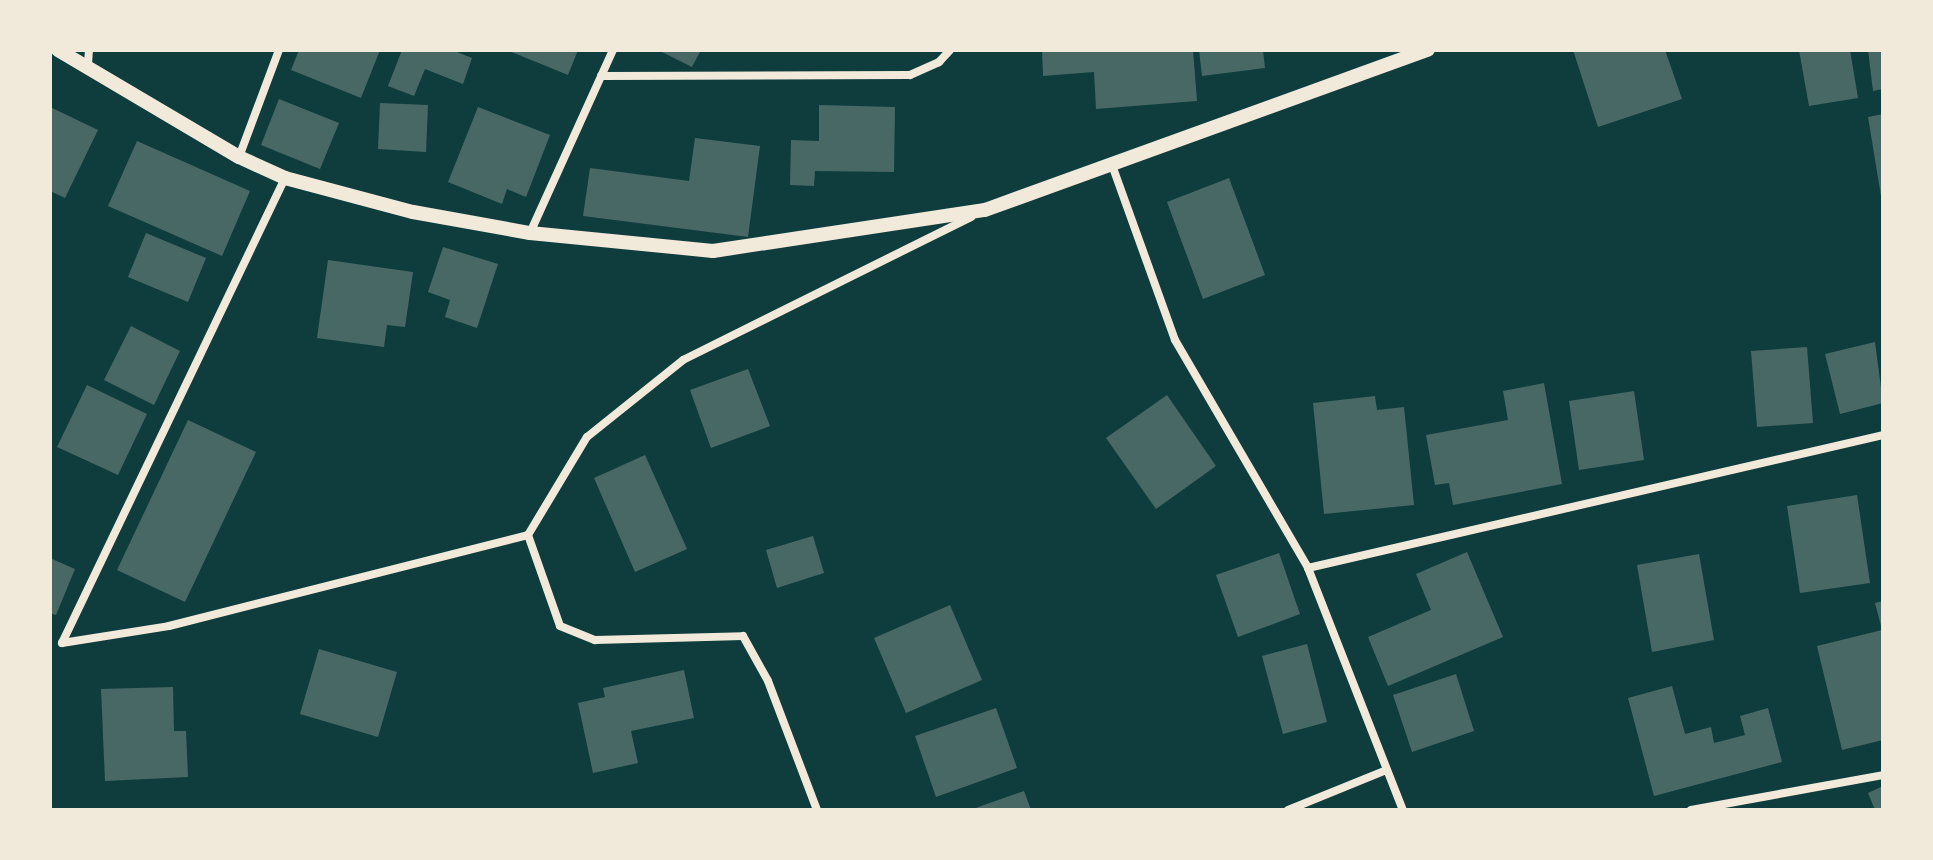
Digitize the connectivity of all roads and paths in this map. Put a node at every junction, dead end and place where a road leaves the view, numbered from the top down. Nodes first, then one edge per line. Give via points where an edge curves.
1 (58, 50) edge
2 (279, 50) edge
3 (613, 50) edge
4 (950, 50) edge
5 (1428, 50) edge
6 (89, 57) edge
7 (601, 76) junction
8 (239, 157) junction
9 (1112, 165) junction
10 (285, 178) junction
11 (985, 210) junction
12 (530, 233) junction
13 (1883, 435) edge
14 (528, 535) junction
15 (1308, 568) junction
16 (1384, 771) junction
17 (1883, 775) edge
18 (817, 810) edge
19 (1288, 810) edge
20 (1403, 810) edge
21 (1691, 810) edge

1 - 6 street
2 - 8 street
3 - 7 street
4 - 7 street via 939,62 910,75
5 - 9 street
6 - 8 street
7 - 12 street
8 - 10 street
9 - 11 street
9 - 15 street via 1175,340
10 - 12 street via 413,212
10 - 14 street via 62,643 169,626
11 - 12 street via 713,251
11 - 14 street via 683,360 587,437
13 - 15 street
14 - 18 street via 560,626 595,640 743,636 768,681
15 - 16 street
16 - 19 street
16 - 20 street
17 - 21 street

